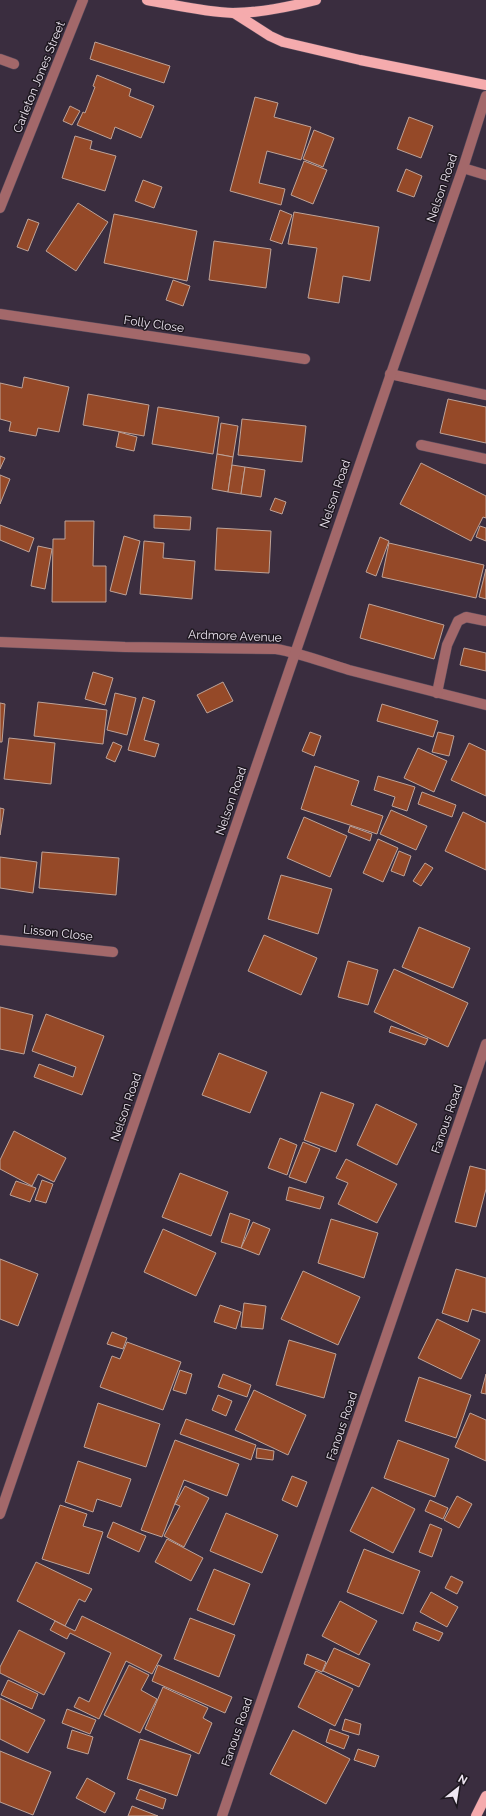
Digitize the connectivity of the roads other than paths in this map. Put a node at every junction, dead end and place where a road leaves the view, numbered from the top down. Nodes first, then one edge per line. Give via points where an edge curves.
1 (83, 0) edge
2 (147, 0) edge
3 (316, 0) edge
4 (234, 13) junction
5 (0, 59) edge
6 (14, 64) dead end
7 (486, 85) edge
8 (486, 96) edge
9 (463, 168) junction
10 (486, 175) edge
11 (0, 208) edge
12 (0, 314) edge
13 (304, 359) dead end
14 (390, 374) junction
15 (486, 395) edge
16 (420, 446) dead end
17 (486, 460) edge
18 (486, 621) edge
19 (0, 642) edge
20 (294, 653) junction
21 (437, 693) junction
22 (486, 705) edge
23 (0, 940) edge
24 (113, 952) dead end
25 (486, 1044) edge
26 (0, 1514) edge
27 (486, 1796) edge
28 (222, 1816) edge
29 (476, 1816) edge

1 - 11 street, Carleton Jones Street
2 - 4 main road
3 - 4 main road via 269,10
4 - 7 main road via 283,42
5 - 6 street
8 - 9 street, Nelson Road
9 - 10 street
9 - 14 street, Nelson Road
12 - 13 street, Folly Close
14 - 15 street
14 - 20 street, Nelson Road
16 - 17 street
18 - 21 street via 466,617 458,621 447,645
19 - 20 street, Ardmore Avenue via 260,649
20 - 21 street, Ardmore Avenue
20 - 26 street, Nelson Road
21 - 22 street, Ardmore Avenue
23 - 24 street, Lisson Close
25 - 28 street, Fanous Road
27 - 29 main road

